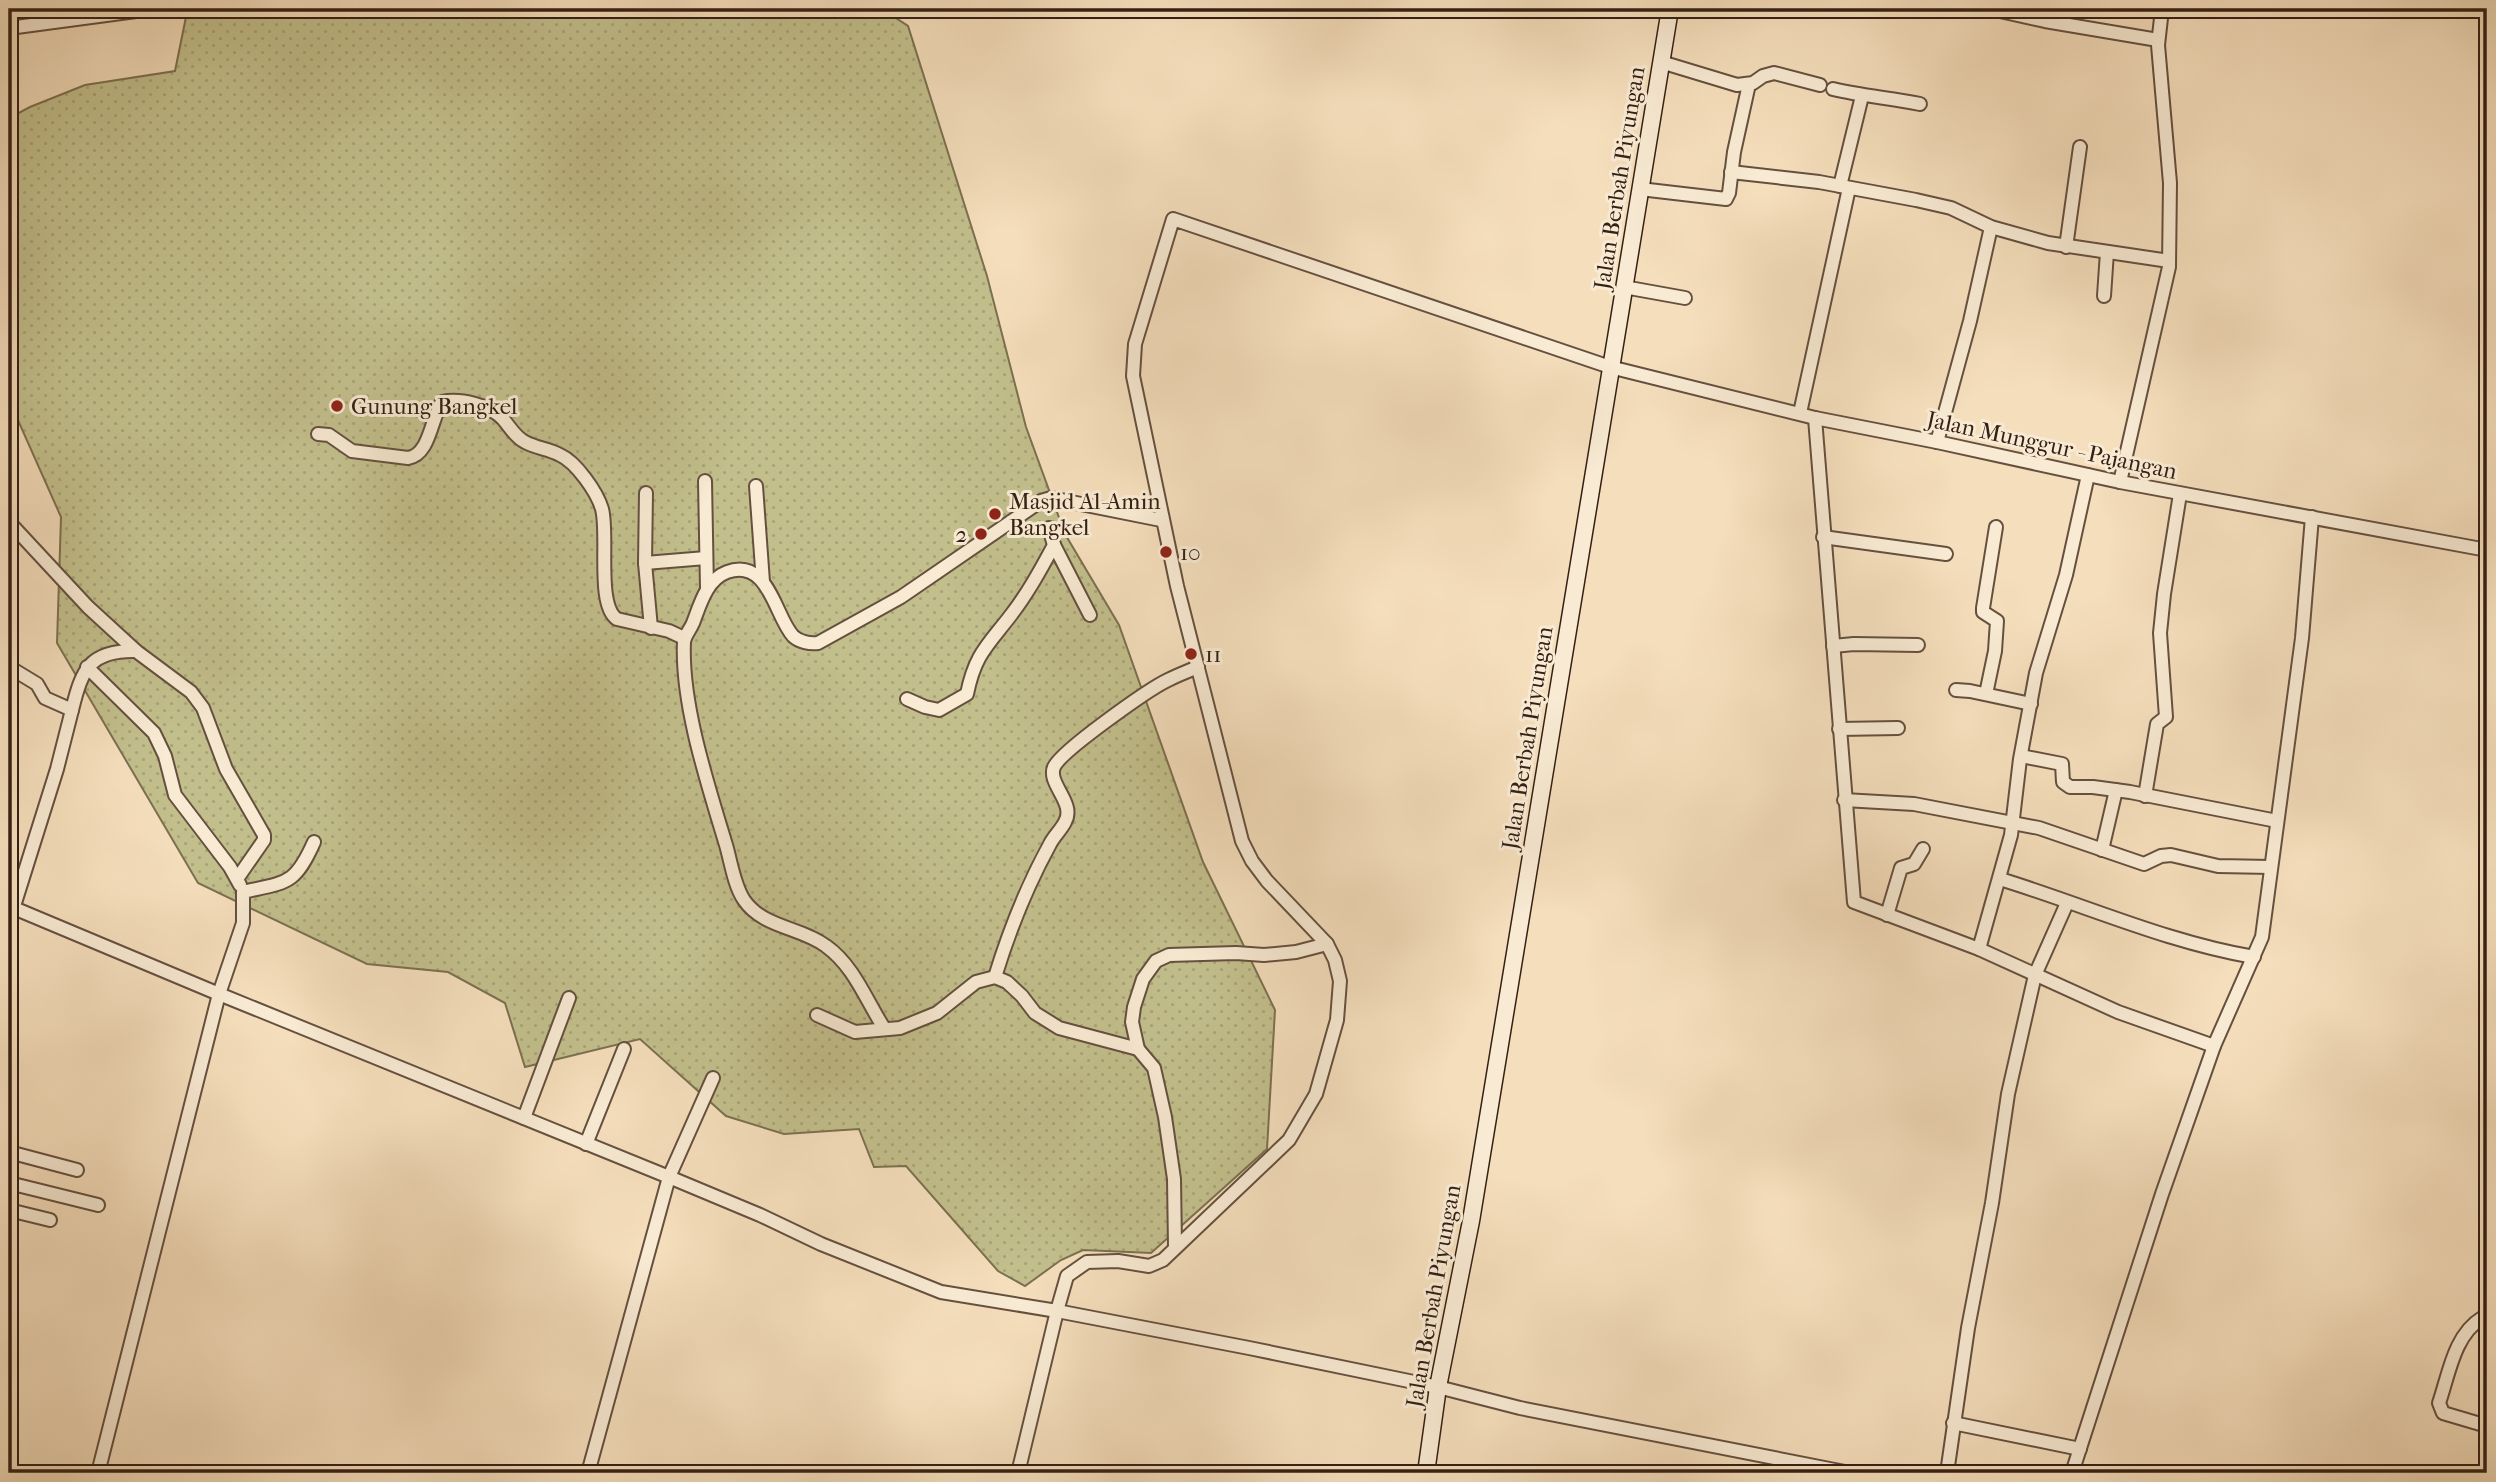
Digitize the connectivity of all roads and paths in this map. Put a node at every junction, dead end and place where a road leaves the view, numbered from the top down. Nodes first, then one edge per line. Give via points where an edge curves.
1 (151, 9) edge
2 (1670, 9) edge
3 (1992, 9) edge
4 (2162, 9) edge
5 (94, 13) edge
6 (9, 28) edge
7 (2158, 40) junction
8 (1661, 62) junction
9 (1749, 83) junction
10 (1861, 96) junction
11 (1920, 104) dead end
12 (2080, 147) dead end
13 (1731, 172) junction
14 (1844, 187) junction
15 (1640, 189) junction
16 (1991, 227) junction
17 (2066, 247) junction
18 (2107, 252) junction
19 (2169, 261) junction
20 (1624, 287) junction
21 (2104, 296) dead end
22 (1685, 298) dead end
23 (1610, 367) junction
24 (1800, 413) junction
25 (1815, 418) junction
26 (318, 434) dead end
27 (1937, 442) junction
28 (2088, 475) junction
29 (705, 481) dead end
30 (2120, 482) junction
31 (756, 486) dead end
32 (646, 493) dead end
33 (2180, 494) junction
34 (2312, 517) junction
35 (1161, 520) junction
36 (9, 522) edge
37 (1996, 527) dead end
38 (1049, 528) dead end
39 (1823, 537) junction
40 (1054, 545) junction
41 (2487, 550) edge
42 (1946, 554) dead end
43 (706, 558) junction
44 (645, 563) junction
45 (763, 582) junction
46 (707, 589) junction
47 (1090, 615) dead end
48 (651, 628) junction
49 (684, 638) junction
50 (1918, 645) dead end
51 (1833, 646) junction
52 (136, 651) junction
53 (1197, 663) junction
54 (9, 667) edge
55 (87, 667) junction
56 (1956, 690) dead end
57 (1986, 694) junction
58 (1131, 696) dead end
59 (907, 699) dead end
60 (2031, 705) junction
61 (72, 710) junction
62 (1898, 728) dead end
63 (1839, 729) junction
64 (2021, 756) junction
65 (2116, 790) junction
66 (2145, 796) junction
67 (1844, 800) junction
68 (2277, 821) junction
69 (2014, 824) junction
70 (314, 842) dead end
71 (1923, 849) dead end
72 (2102, 850) junction
73 (2271, 867) junction
74 (237, 879) junction
75 (2000, 879) junction
76 (243, 892) junction
77 (2067, 903) junction
78 (11, 907) edge
79 (1887, 915) junction
80 (9, 922) edge
81 (1327, 944) junction
82 (1979, 949) junction
83 (2254, 957) junction
84 (2035, 975) junction
85 (995, 977) junction
86 (219, 994) junction
87 (569, 998) dead end
88 (817, 1015) dead end
89 (884, 1028) junction
90 (2214, 1046) junction
91 (624, 1049) dead end
92 (1138, 1049) junction
93 (713, 1078) dead end
94 (524, 1118) junction
95 (586, 1143) junction
96 (9, 1152) edge
97 (77, 1170) dead end
98 (669, 1177) junction
99 (9, 1183) edge
100 (98, 1205) dead end
101 (9, 1210) edge
102 (50, 1220) dead end
103 (1175, 1247) junction
104 (1057, 1311) junction
105 (2487, 1319) edge
106 (1438, 1387) junction
107 (1953, 1423) junction
108 (2487, 1426) edge
109 (2080, 1449) junction
110 (98, 1473) edge
111 (588, 1473) edge
112 (1018, 1473) edge
113 (1426, 1473) edge
114 (1850, 1473) edge
115 (1947, 1473) edge
116 (2073, 1473) edge

1 - 5 street
2 - 8 street, Jalan Berbah Piyungan
3 - 7 street
4 - 7 street
5 - 6 street
7 - 19 street via 2170,183
8 - 9 street via 1737,85
8 - 15 street, Jalan Berbah Piyungan
9 - 10 street via 1774,73
9 - 13 street
10 - 11 street
10 - 14 street
12 - 17 street
13 - 14 street
13 - 15 street via 1726,199
14 - 16 street via 1951,208
14 - 24 street
15 - 20 street, Jalan Berbah Piyungan
16 - 17 street
16 - 27 street
17 - 18 street
18 - 19 street
18 - 21 street
19 - 30 street
20 - 22 street
20 - 23 street, Jalan Berbah Piyungan
23 - 24 street, Jalan Munggur - Pajangan
23 - 35 street, Jalan Munggur - Pajangan via 1173,219 1133,363
23 - 106 street, Jalan Berbah Piyungan via 1471,1221
24 - 25 street, Jalan Munggur - Pajangan
25 - 27 street, Jalan Munggur - Pajangan
25 - 39 street
26 - 48 street via 329,435 352,451 408,458 421,450 442,402 463,402 500,416 522,441 562,456 586,480 603,515 609,611 617,619
27 - 28 street, Jalan Munggur - Pajangan
28 - 30 street, Jalan Munggur - Pajangan
28 - 60 street
29 - 43 street
30 - 33 street, Jalan Munggur - Pajangan
31 - 45 street
32 - 44 street
33 - 34 street, Jalan Munggur - Pajangan
33 - 66 street via 2160,634 2166,716 2157,724
34 - 41 street, Jalan Munggur - Pajangan
34 - 68 street via 2302,638
35 - 45 street via 1051,498 1041,501 901,597 818,643 793,636
35 - 53 street
36 - 52 street
37 - 57 street via 1983,611 1997,621
38 - 40 street
39 - 42 street
39 - 51 street
40 - 47 street
40 - 59 street via 1012,614 981,650 967,694 939,710
43 - 44 street
43 - 46 street
44 - 48 street
45 - 46 street via 740,570 717,578
46 - 49 street
48 - 49 street
49 - 89 street via 691,713 742,898 762,917 829,947 851,970
50 - 51 street
51 - 63 street
52 - 55 street via 102,654
52 - 74 street via 191,692 203,708 226,769 264,835
53 - 58 street via 1149,682
53 - 81 street via 1242,841 1267,881
53 - 85 street via 1076,745 1055,766 1069,813 1031,881
54 - 61 street via 37,684 45,698
55 - 61 street
55 - 74 street via 154,733 175,795
56 - 57 street
57 - 60 street
60 - 64 street
61 - 78 street
62 - 63 street
63 - 67 street
64 - 65 street via 2062,764 2063,782 2070,788
64 - 69 street
65 - 66 street
65 - 72 street
66 - 68 street
67 - 69 street via 1914,804
67 - 79 street via 1854,902
68 - 73 street
69 - 72 street
69 - 75 street
70 - 76 street via 298,874 288,881
71 - 79 street via 1914,864 1901,868
72 - 73 street via 2144,864 2171,855 2218,866
73 - 83 street via 2262,937
74 - 76 street
75 - 77 street
75 - 82 street
76 - 86 street via 243,923
77 - 83 street via 2217,951
77 - 84 street
78 - 80 street
78 - 86 street
79 - 82 street
81 - 92 street via 1285,953 1183,954 1156,961 1143,979 1134,1007
81 - 103 street via 1340,981 1337,1020 1316,1094 1289,1140
82 - 84 street
83 - 90 street
84 - 90 street via 2118,1012
84 - 107 street via 2008,1094
85 - 89 street via 976,982 917,1023
85 - 92 street via 1007,982 1035,1013 1059,1028
86 - 94 street
86 - 110 street
87 - 94 street
88 - 89 street via 855,1032
90 - 109 street
91 - 95 street
92 - 103 street via 1154,1068 1165,1117 1174,1180
93 - 98 street
94 - 95 street
95 - 98 street
96 - 97 street
98 - 104 street via 941,1292
98 - 111 street
99 - 100 street
101 - 102 street
103 - 104 street via 1149,1266 1087,1262 1067,1276
104 - 106 street
104 - 112 street
105 - 108 street via 2466,1330 2439,1403 2443,1413
106 - 113 street, Jalan Berbah Piyungan
106 - 114 street via 1532,1411
107 - 109 street
107 - 115 street
109 - 116 street

